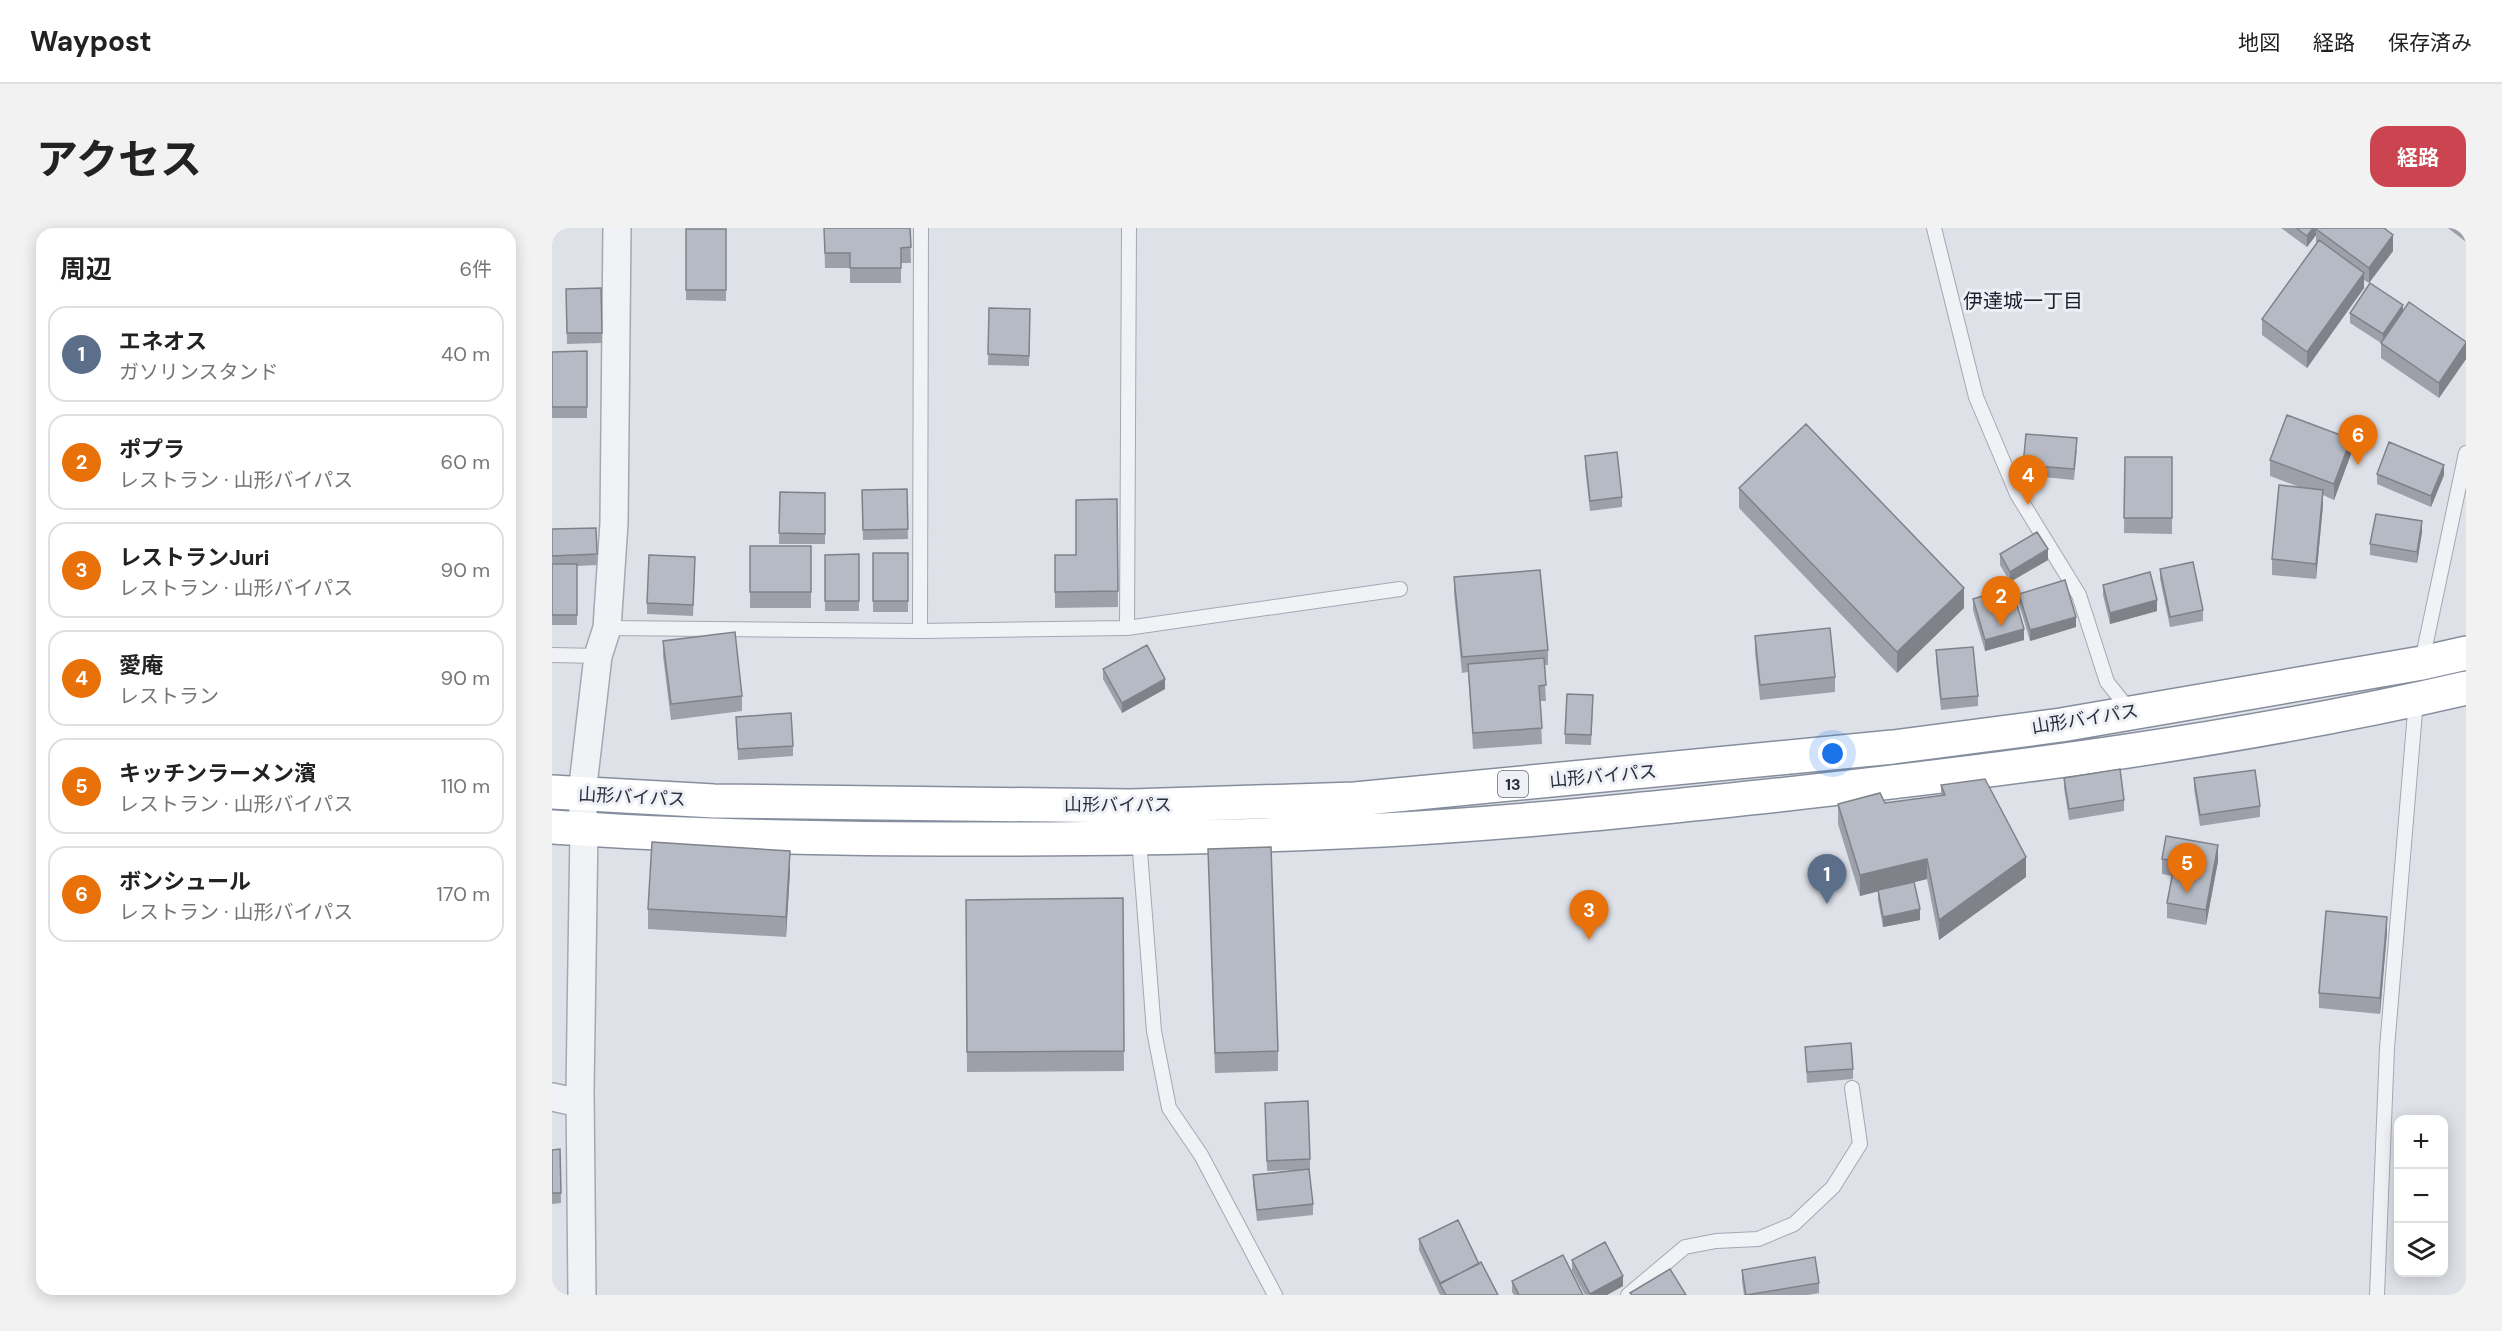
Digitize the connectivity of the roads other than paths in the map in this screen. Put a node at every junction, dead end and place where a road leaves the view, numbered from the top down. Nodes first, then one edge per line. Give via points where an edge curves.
1 (617, 228) edge
2 (921, 228) edge
3 (1129, 228) edge
4 (1934, 228) edge
5 (2466, 453) edge
6 (1400, 589) dead end
7 (607, 628) junction
8 (1127, 628) junction
9 (920, 631) junction
10 (2466, 653) edge
11 (552, 655) edge
12 (598, 656) junction
13 (2422, 663) junction
14 (2466, 688) edge
15 (2416, 700) junction
16 (2131, 712) junction
17 (567, 793) edge
18 (552, 827) edge
19 (584, 829) junction
20 (1139, 838) junction
21 (1852, 1088) dead end
22 (552, 1097) edge
23 (580, 1102) junction
24 (582, 1295) edge
25 (1275, 1295) edge
26 (1628, 1295) edge
27 (2377, 1295) edge

1 - 7 street via 614,523
2 - 9 lane
3 - 8 lane
4 - 16 lane via 1976,397 2017,494 2079,595 2107,682
5 - 13 lane
6 - 8 lane
7 - 9 lane
7 - 12 street
8 - 9 lane
10 - 13 highway, 山形バイパス / 13
11 - 12 lane
12 - 17 street
13 - 16 highway, 山形バイパス / 13
14 - 15 highway, 山形バイパス / 13
15 - 20 highway, 山形バイパス / 13 via 2200,740 1851,787 1386,830
15 - 27 lane via 2387,1048
16 - 17 highway, 山形バイパス / 13 via 1893,747 1355,799 1131,806 714,801
17 - 19 street
18 - 19 highway, 山形バイパス / 13
19 - 20 highway, 山形バイパス / 13 via 806,839
19 - 23 street
20 - 25 lane via 1154,1031 1168,1108 1201,1155
21 - 26 lane via 1860,1144 1833,1187 1794,1224 1758,1239 1685,1247
22 - 23 street
23 - 24 street

